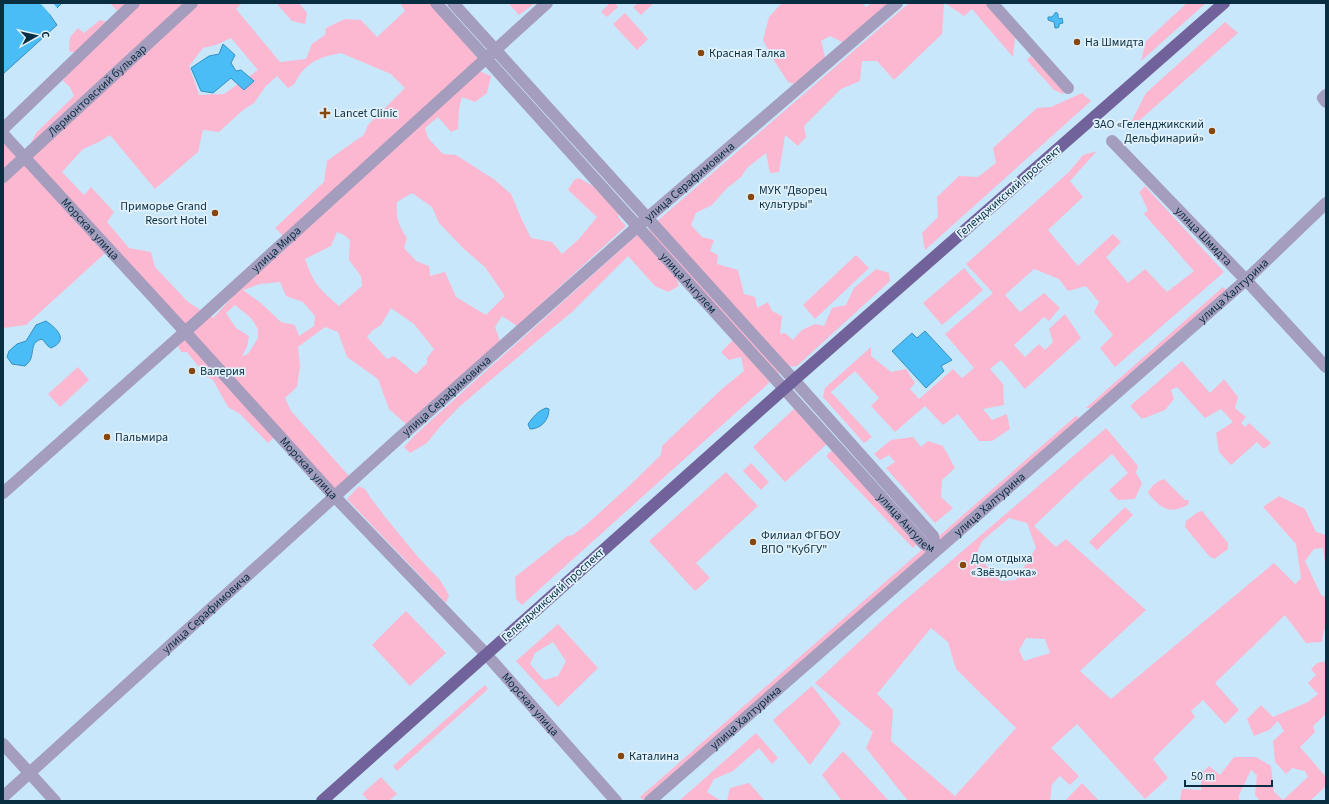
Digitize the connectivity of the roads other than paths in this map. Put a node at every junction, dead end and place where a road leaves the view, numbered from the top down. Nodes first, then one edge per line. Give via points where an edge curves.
1 (134, 3) edge
2 (192, 3) edge
3 (436, 3) edge
4 (453, 3) edge
5 (547, 3) edge
6 (897, 3) edge
7 (992, 3) edge
8 (1224, 3) edge
9 (495, 50) junction
10 (486, 58) junction
11 (1068, 88) dead end
12 (3, 129) edge
13 (3, 134) edge
14 (1112, 141) dead end
15 (24, 158) junction
16 (3, 177) edge
17 (1326, 203) edge
18 (642, 222) junction
19 (1246, 280) junction
20 (184, 331) junction
21 (1326, 367) edge
22 (794, 380) junction
23 (784, 389) junction
24 (3, 493) edge
25 (335, 497) junction
26 (936, 550) junction
27 (486, 654) junction
28 (3, 744) edge
29 (29, 773) junction
30 (3, 797) edge
31 (54, 801) edge
32 (322, 801) edge
33 (616, 801) edge
34 (650, 801) edge

1 - 12 street
2 - 15 street, Лермонтовский бульвар
3 - 10 street, улица Ангулем
4 - 9 street, улица Ангулем
5 - 9 street, улица Мира
6 - 18 street, улица Серафимовича
7 - 11 street
8 - 22 main road, Геленджикский проспект
9 - 10 street, улица Мира
9 - 18 street, улица Ангулем
10 - 18 street, улица Ангулем
10 - 20 street, улица Мира
13 - 15 street, Морская улица
14 - 19 street, улица Шмидта
15 - 16 street, Лермонтовский бульвар
15 - 20 street, Морская улица
17 - 19 street, улица Халтурина
18 - 22 street, улица Ангулем
18 - 23 street, улица Ангулем
18 - 25 street, улица Серафимовича
19 - 21 street, улица Шмидта
19 - 26 street, улица Халтурина
20 - 24 street, улица Мира
20 - 25 street, Морская улица
22 - 23 main road, Геленджикский проспект
22 - 26 street, улица Ангулем via 933,536
23 - 26 street, улица Ангулем via 924,544
23 - 27 main road, Геленджикский проспект
25 - 27 street, Морская улица
25 - 29 street, улица Серафимовича
26 - 34 street, улица Халтурина
27 - 32 main road, Геленджикский проспект
27 - 33 street, Морская улица
28 - 29 street
29 - 30 street, улица Серафимовича
29 - 31 street

